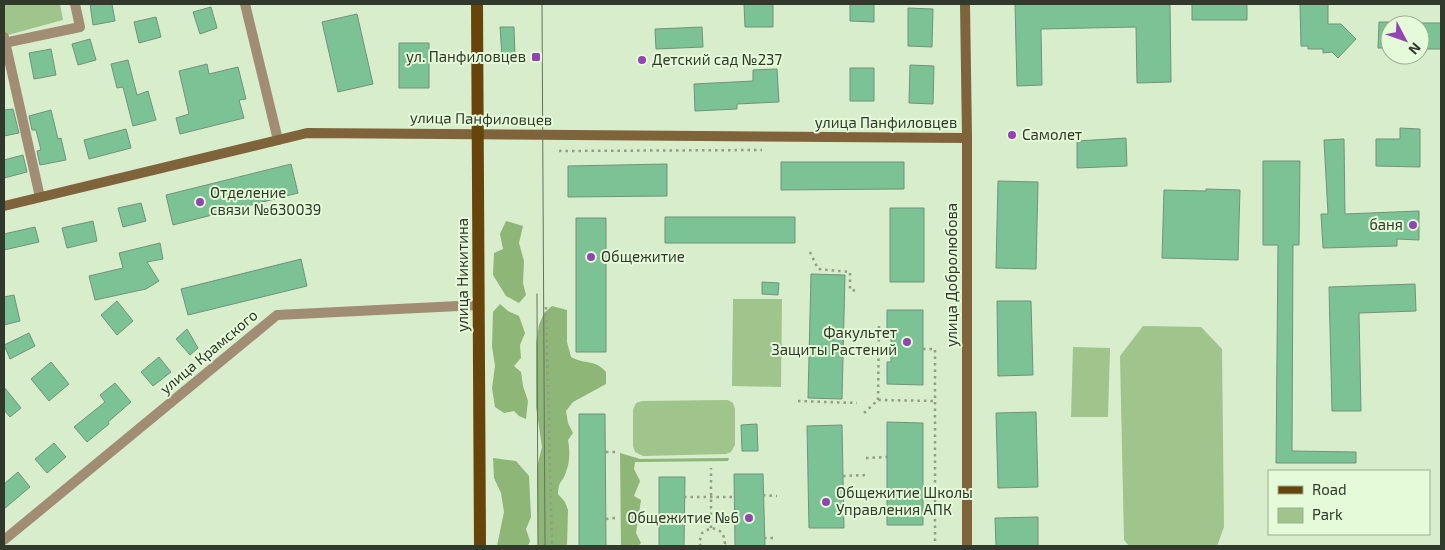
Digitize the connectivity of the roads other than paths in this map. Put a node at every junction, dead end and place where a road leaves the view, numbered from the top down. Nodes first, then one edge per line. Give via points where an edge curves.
1 (75, 4) edge
2 (245, 4) edge
3 (477, 4) edge
4 (965, 4) edge
5 (4, 41) edge
6 (478, 135) junction
7 (967, 138) junction
8 (278, 140) junction
9 (40, 197) junction
10 (4, 206) edge
11 (479, 305) junction
12 (4, 540) edge
13 (480, 546) edge
14 (967, 546) edge

1 - 5 street via 80,26
2 - 8 street
3 - 6 main road, улица Никитина
4 - 7 street, улица Добролюбова
5 - 9 street
6 - 7 street, улица Панфиловцев
6 - 8 street, улица Панфиловцев via 307,133
6 - 11 main road, улица Никитина
7 - 14 street, улица Добролюбова
8 - 9 street, улица Панфиловцев
9 - 10 street, улица Панфиловцев
11 - 12 street, улица Крамского via 277,315
11 - 13 main road, улица Никитина

